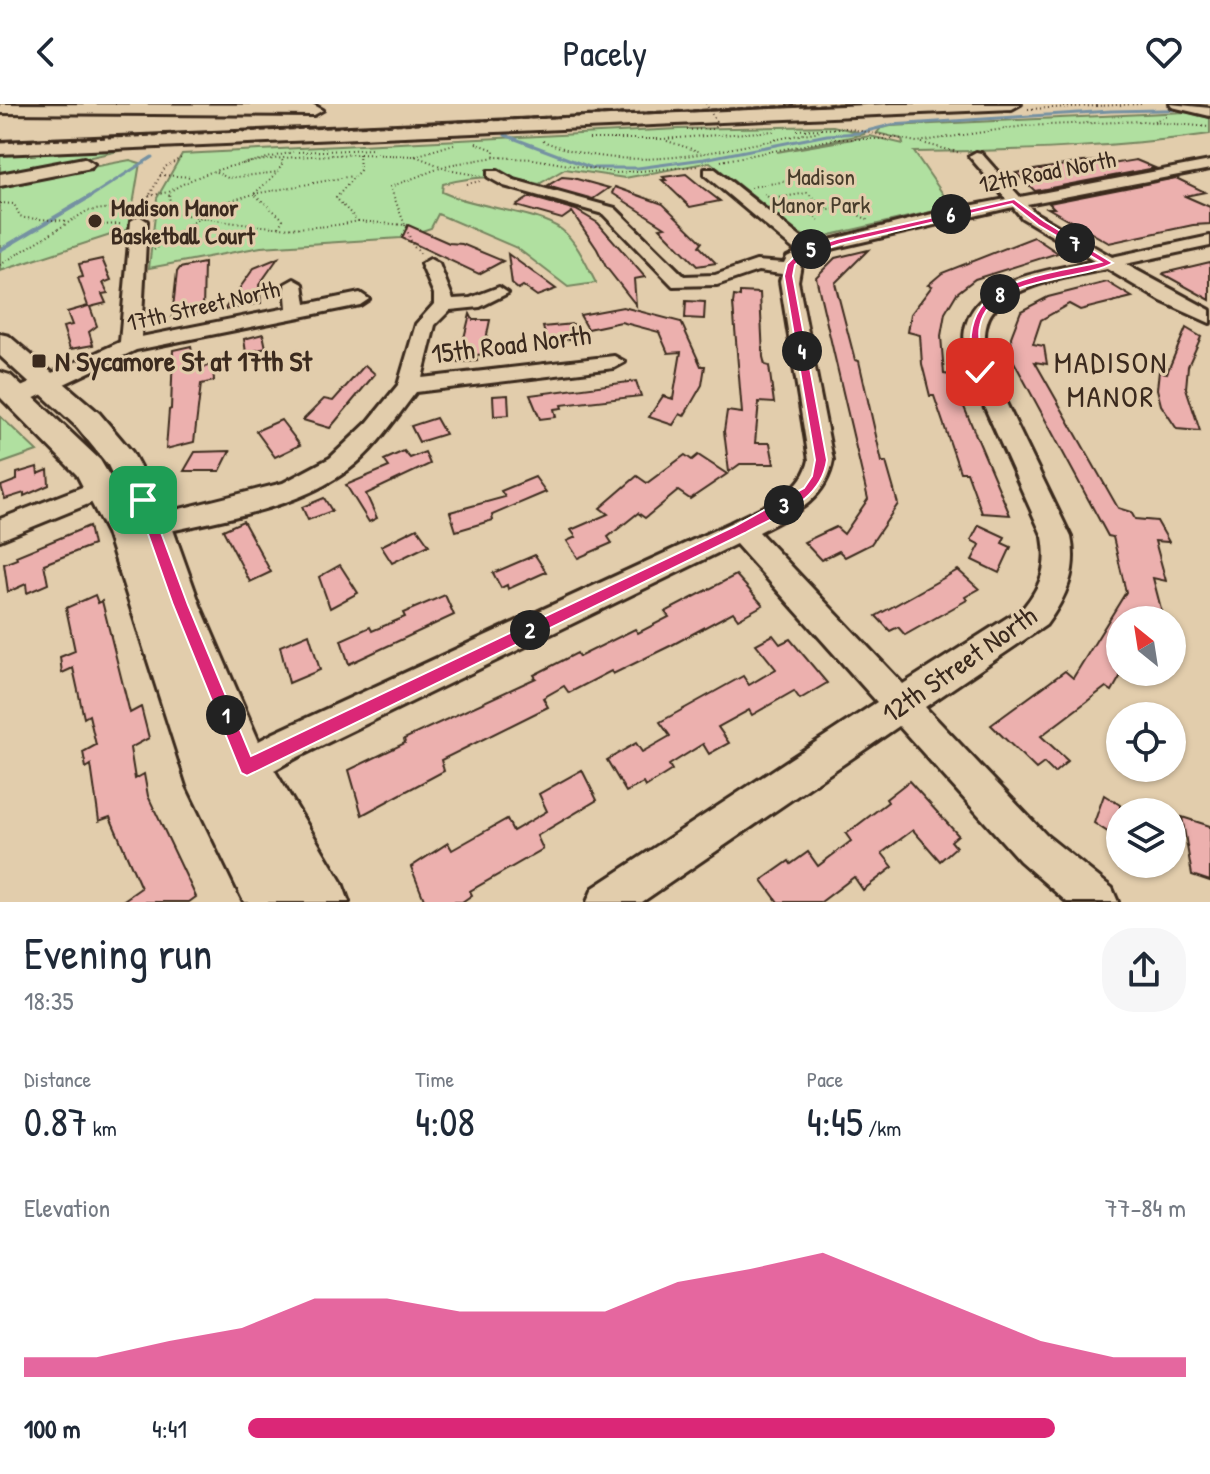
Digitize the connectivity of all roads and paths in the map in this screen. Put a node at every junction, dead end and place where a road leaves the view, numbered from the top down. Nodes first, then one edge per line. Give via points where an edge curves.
1 (629, 104) edge
2 (706, 104) edge
3 (1012, 104) edge
4 (1176, 104) edge
5 (0, 108) edge
6 (499, 108) dead end
7 (525, 108) junction
8 (326, 110) dead end
9 (1210, 112) edge
10 (556, 124) junction
11 (32, 127) dead end
12 (1210, 127) edge
13 (832, 128) junction
14 (687, 130) dead end
15 (793, 130) dead end
16 (778, 131) dead end
17 (535, 137) dead end
18 (455, 138) dead end
19 (589, 139) dead end
20 (663, 139) junction
21 (475, 142) dead end
22 (917, 142) junction
23 (0, 148) edge
24 (384, 148) dead end
25 (274, 151) dead end
26 (294, 151) junction
27 (359, 152) junction
28 (703, 153) junction
29 (186, 156) dead end
30 (415, 156) junction
31 (976, 156) joint
32 (280, 158) junction
33 (1210, 165) edge
34 (215, 172) dead end
35 (278, 172) junction
36 (710, 172) dead end
37 (160, 175) junction
38 (354, 176) junction
39 (490, 176) junction
40 (195, 177) dead end
41 (0, 180) edge
42 (793, 180) dead end
43 (467, 184) dead end
44 (754, 186) junction
45 (743, 188) dead end
46 (169, 192) dead end
47 (254, 194) junction
48 (149, 196) junction
49 (771, 199) junction
50 (1014, 201) junction
51 (0, 203) edge
52 (799, 208) dead end
53 (829, 209) junction
54 (813, 213) junction
55 (139, 221) joint
56 (358, 221) dead end
57 (70, 222) junction
58 (820, 222) dead end
59 (871, 222) dead end
60 (99, 225) dead end
61 (405, 225) dead end
62 (279, 227) dead end
63 (1210, 241) edge
64 (807, 251) junction
65 (139, 254) junction
66 (1109, 263) junction
67 (430, 264) joint
68 (0, 265) edge
69 (789, 269) junction
70 (294, 284) dead end
71 (499, 293) dead end
72 (360, 299) dead end
73 (444, 305) junction
74 (297, 310) junction
75 (1210, 317) edge
76 (0, 342) edge
77 (130, 345) junction
78 (614, 362) dead end
79 (48, 383) junction
80 (409, 386) junction
81 (9, 389) edge
82 (116, 483) junction
83 (140, 528) junction
84 (0, 530) edge
85 (740, 530) junction
86 (899, 705) junction
87 (229, 776) junction
88 (272, 902) edge
89 (323, 902) edge
90 (607, 902) edge
91 (1098, 902) edge

1 - 7 highway
2 - 14 path, bridge via 718,125
3 - 10 highway
4 - 9 street
5 - 8 highway
6 - 7 highway
7 - 11 highway
10 - 23 highway
10 - 41 highway via 189,149
12 - 22 path via 1142,121 1024,126
13 - 15 path
13 - 22 path
13 - 28 path
16 - 20 path
17 - 28 path via 599,160 661,160
18 - 30 path via 451,146
19 - 20 path
20 - 28 path
21 - 39 path via 494,150 501,172
22 - 31 path
24 - 27 path
25 - 26 path
26 - 27 path
26 - 32 path via 235,167
27 - 30 path
27 - 32 path
27 - 38 path via 360,170
29 - 37 path via 170,162
30 - 39 path via 453,171
31 - 50 street
32 - 35 path
33 - 50 street, 12th Road North
34 - 35 path via 228,178
35 - 47 path
36 - 64 street
37 - 40 path
37 - 48 path
38 - 47 path
38 - 56 path via 336,198
39 - 43 path
39 - 69 street via 604,209 674,279 691,284 754,266
42 - 44 path
44 - 45 path
44 - 49 path
46 - 48 path
47 - 62 path via 283,219
47 - 65 path via 219,204 160,248
48 - 57 path via 145,204 102,207
49 - 53 path via 807,193
49 - 54 path via 780,206 803,204
50 - 64 street, 12th Road North
50 - 66 street
51 - 57 path via 14,204 20,216
52 - 54 path
53 - 54 path
53 - 59 path via 851,209
54 - 58 path
55 - 60 path
55 - 65 street
57 - 68 path
61 - 67 path via 413,246
63 - 66 street, 12th Street North
64 - 69 street
65 - 77 street
66 - 75 street
66 - 86 street, 12th Street North via 1018,285 995,298 978,317 973,340 977,362 1052,523 1060,553 1058,575 1035,616
67 - 73 street
69 - 85 street via 821,460 818,477 808,491
70 - 74 street
71 - 73 street via 473,303
72 - 74 street, 17th Street North
73 - 80 street via 426,324
74 - 77 street, 17th Street North
76 - 79 main road
77 - 79 street, 17th Street North
78 - 80 street, 15th Road North
79 - 81 street, 17th Street North
79 - 82 main road via 99,431
80 - 83 street, 15th Road North via 341,463 308,482
81 - 82 main road via 79,456
82 - 83 main road
82 - 84 street
83 - 87 main road
85 - 86 street
85 - 87 street
86 - 90 street, 12th Street North
86 - 91 street via 1033,848
87 - 88 main road
87 - 89 main road

